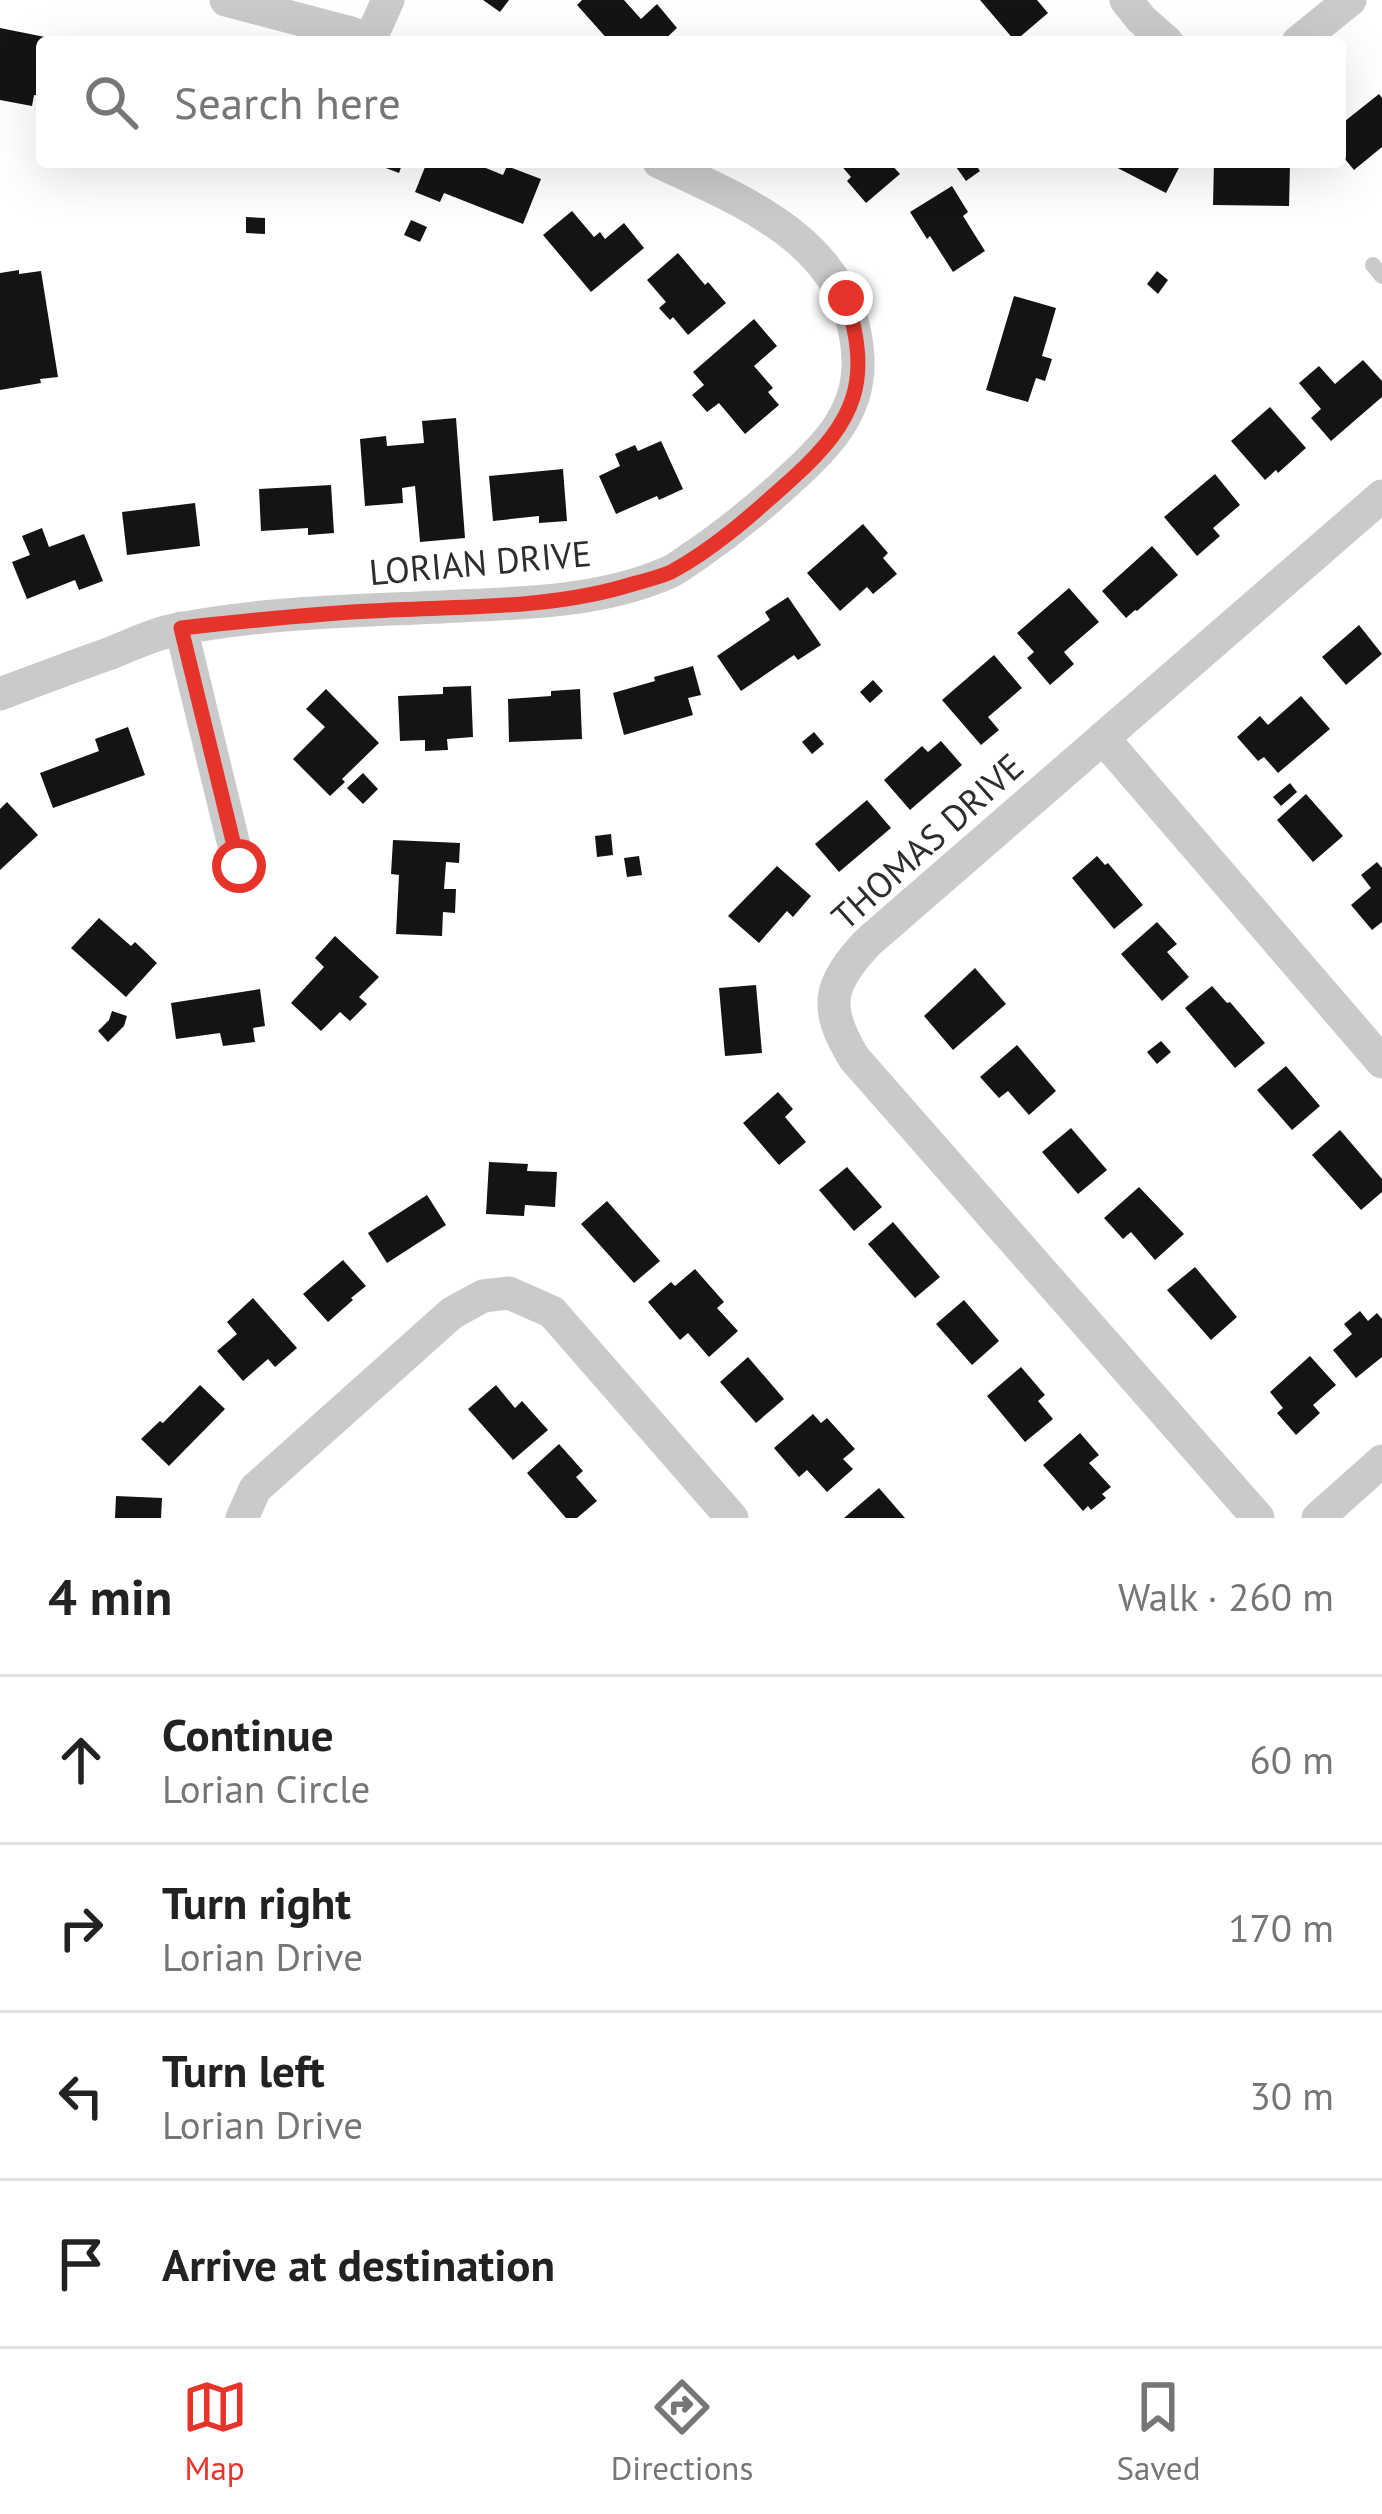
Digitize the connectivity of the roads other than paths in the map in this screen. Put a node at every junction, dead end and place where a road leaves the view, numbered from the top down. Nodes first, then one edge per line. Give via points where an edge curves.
1 (226, 0) edge
2 (388, 0) edge
3 (1126, 0) edge
4 (1350, 0) edge
5 (360, 36) edge
6 (374, 36) edge
7 (1160, 36) edge
8 (1306, 36) edge
9 (672, 168) edge
10 (1382, 496) edge
11 (181, 628) junction
12 (0, 694) edge
13 (1103, 737) junction
14 (239, 866) dead end
15 (1376, 1043) edge
16 (1382, 1461) edge
17 (242, 1518) edge
18 (732, 1518) edge
19 (1258, 1518) edge
20 (1318, 1518) edge

1 - 5 street
2 - 6 street
3 - 7 street
4 - 8 street
9 - 11 street, LORIAN DRIVE via 800,239 846,298 859,366 841,428 820,453 745,521 669,573 606,593
10 - 13 street, THOMAS DRIVE
11 - 12 street, LORIAN DRIVE
11 - 14 street
13 - 15 street
13 - 19 street, THOMAS DRIVE via 844,968 833,996 836,1028
16 - 20 street
17 - 18 street via 255,1489 452,1313 509,1293 552,1312

